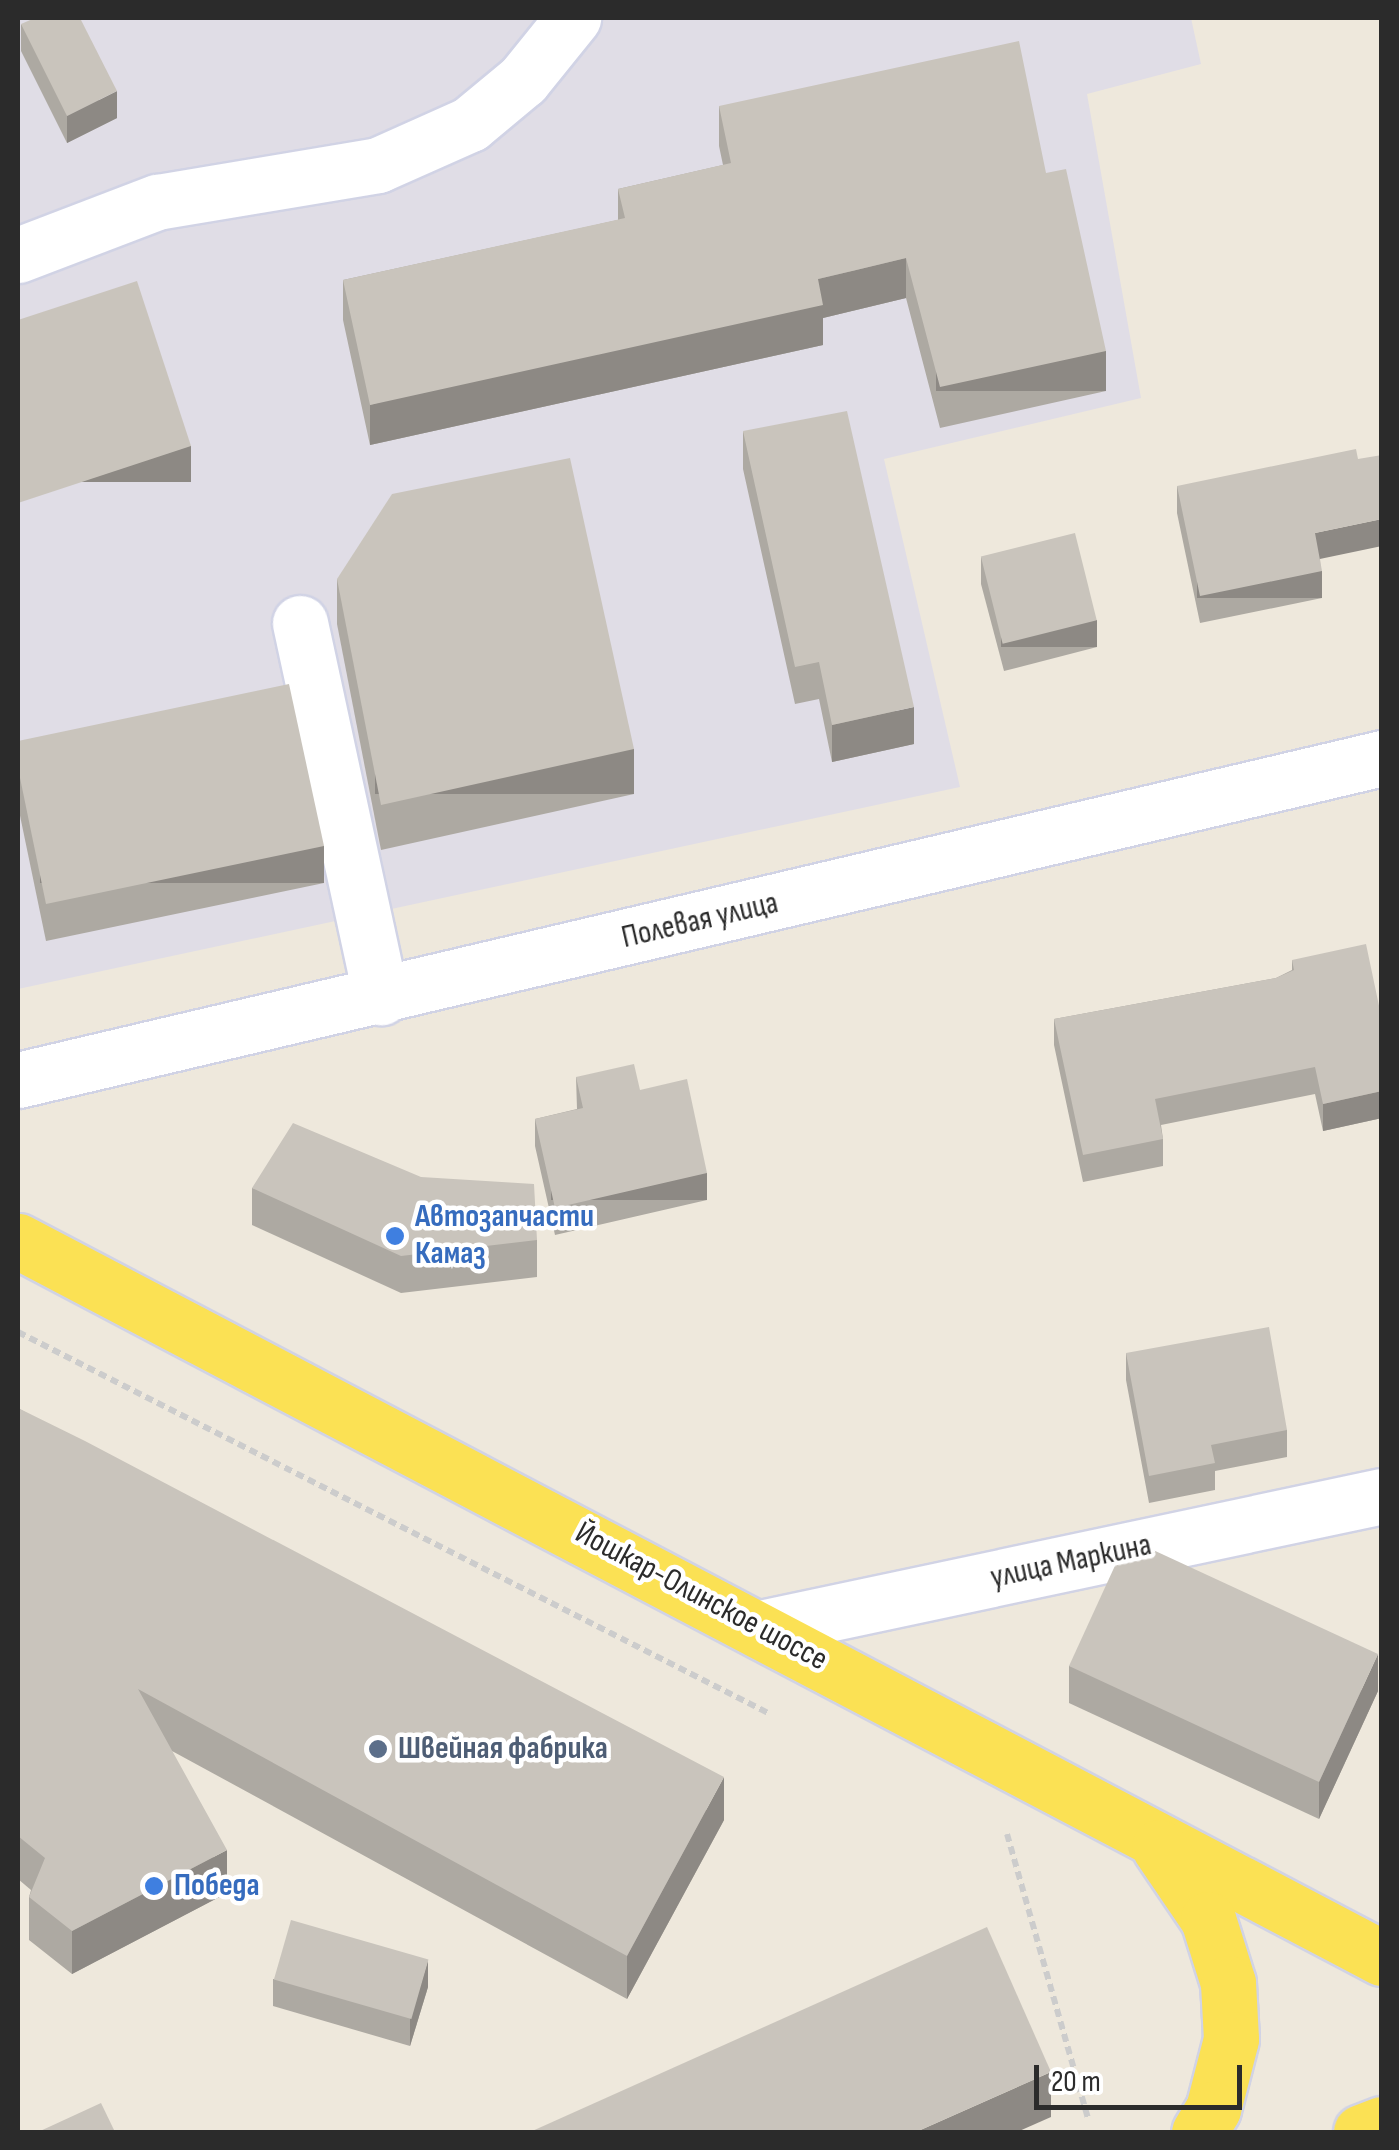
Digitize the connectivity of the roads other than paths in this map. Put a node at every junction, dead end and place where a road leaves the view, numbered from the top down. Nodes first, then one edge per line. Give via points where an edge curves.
1 (573, 18) edge
2 (18, 256) edge
3 (300, 622) dead end
4 (1382, 758) edge
5 (381, 997) junction
6 (18, 1080) edge
7 (18, 1241) edge
8 (1382, 1496) edge
9 (761, 1628) junction
10 (1155, 1840) junction
11 (1382, 1958) edge
12 (1382, 2124) edge
13 (1199, 2132) edge
14 (1361, 2132) edge

1 - 2 street via 523,80 470,124 378,165 157,202
3 - 5 street
4 - 5 street, Полевая улица
5 - 6 street, Полевая улица
7 - 9 main road, Йошкар-Олинское шоссе
8 - 9 street, улица Маркина
9 - 10 main road, Йошкар-Олинское шоссе
10 - 11 main road, Йошкар-Олинское шоссе
10 - 13 main road via 1208,1919 1228,1983 1230,2039 1213,2109
12 - 14 main road

